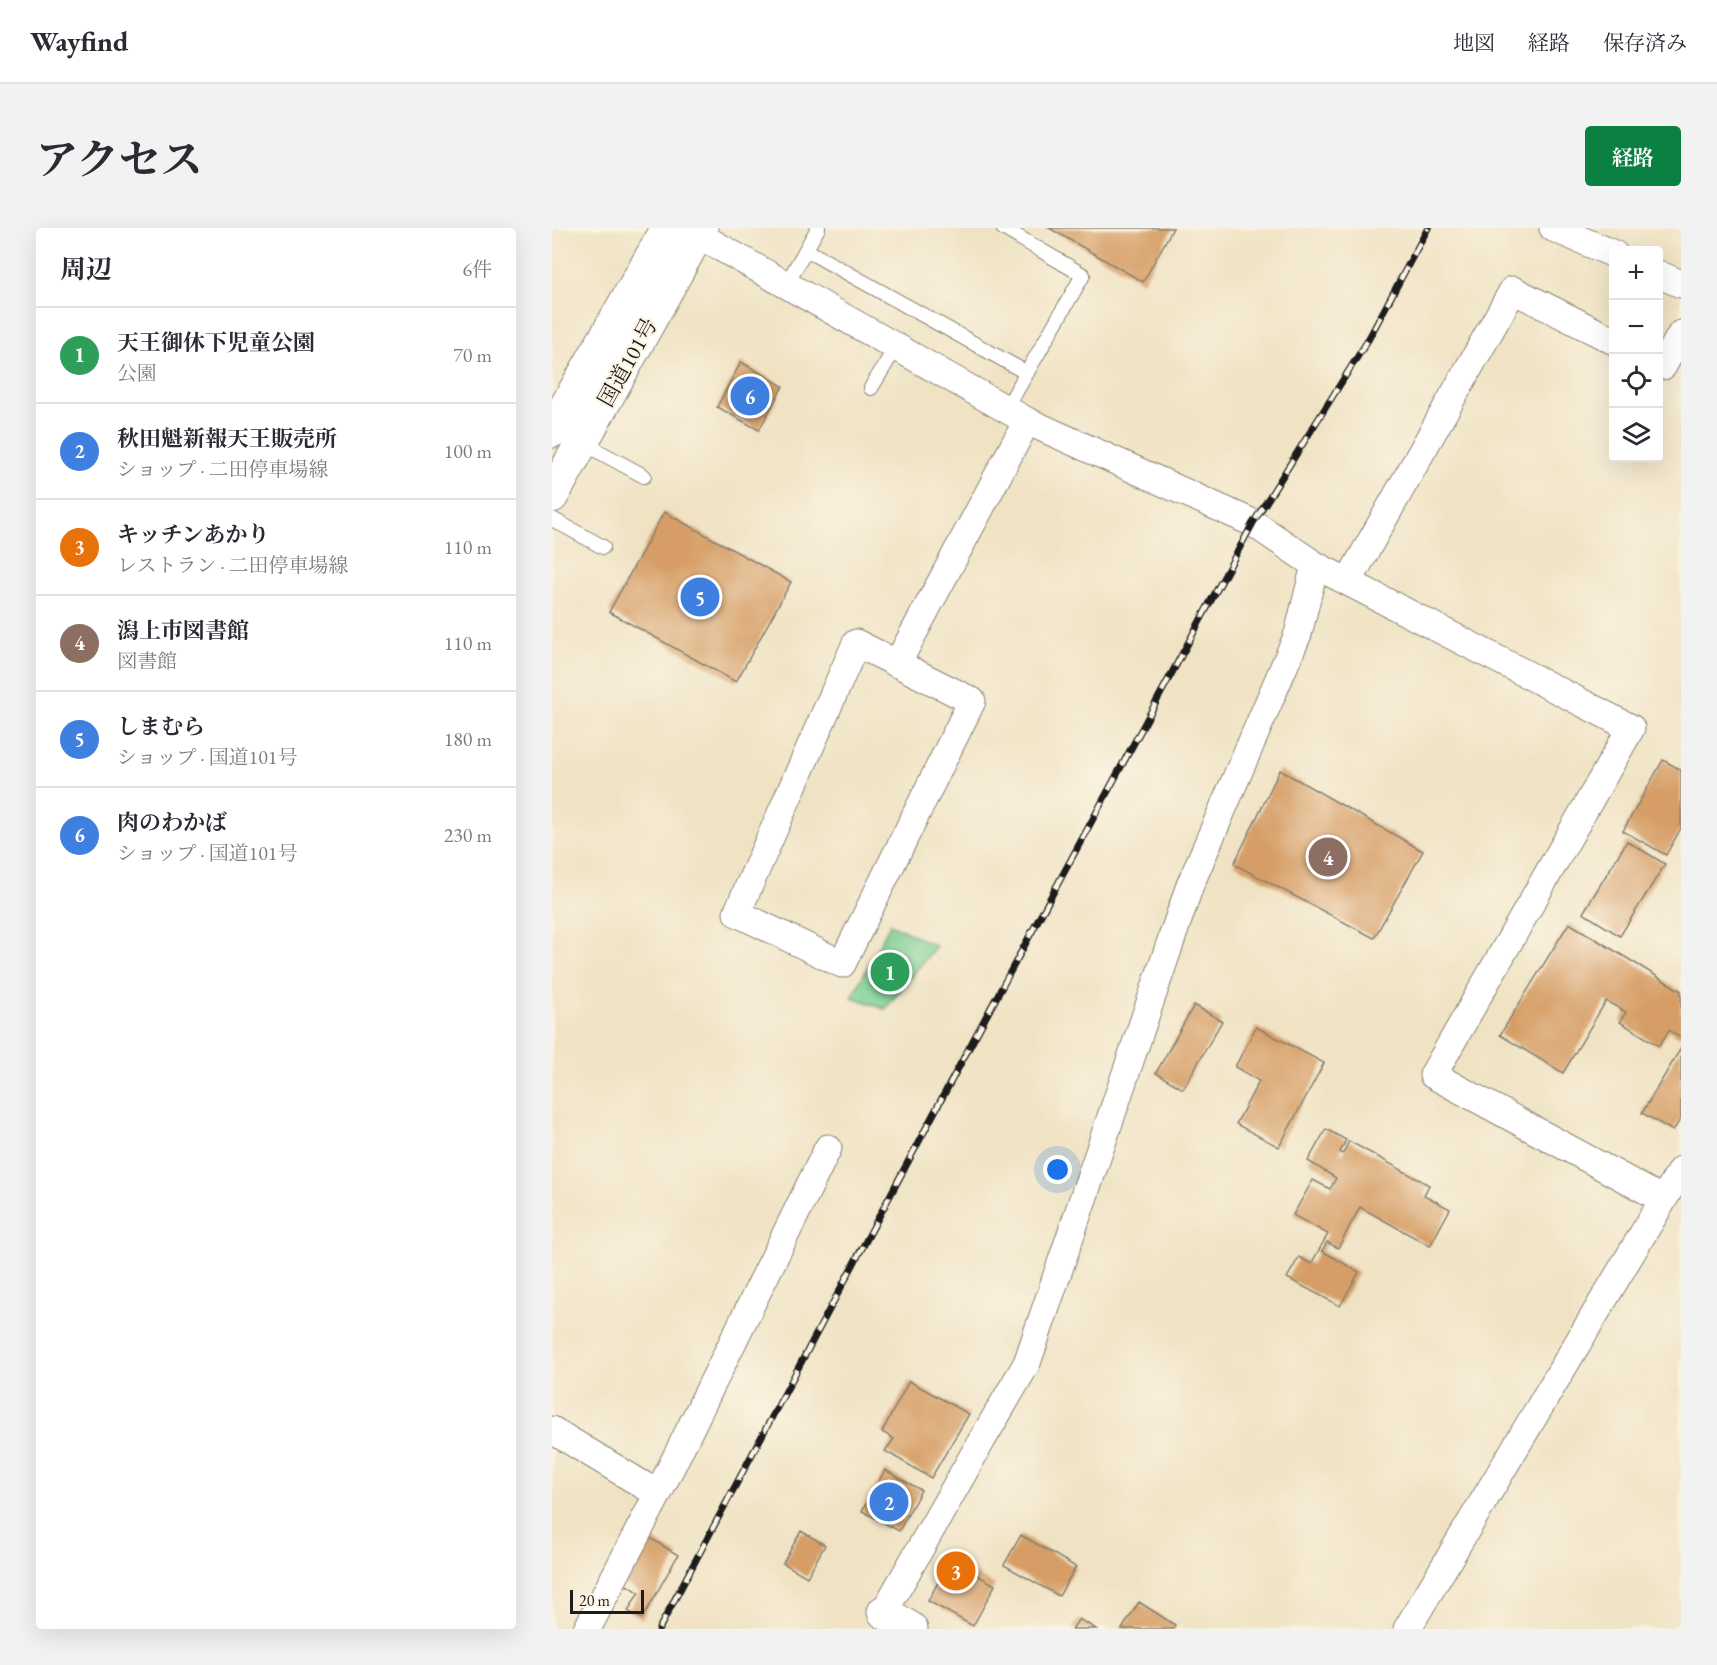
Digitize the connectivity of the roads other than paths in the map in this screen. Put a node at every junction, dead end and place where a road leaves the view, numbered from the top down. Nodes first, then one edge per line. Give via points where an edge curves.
1 (818, 228) edge
2 (1003, 228) edge
3 (1552, 228) edge
4 (688, 230) edge
5 (806, 249) junction
6 (1609, 253) edge
7 (786, 285) junction
8 (1681, 334) edge
9 (1609, 338) edge
10 (896, 347) junction
11 (1663, 366) edge
12 (1027, 373) junction
13 (871, 388) dead end
14 (1016, 415) junction
15 (552, 431) edge
16 (583, 443) junction
17 (644, 476) dead end
18 (552, 496) edge
19 (552, 519) edge
20 (603, 547) dead end
21 (1315, 565) junction
22 (1348, 582) junction
23 (897, 663) junction
24 (828, 1148) dead end
25 (1681, 1170) edge
26 (1662, 1199) junction
27 (552, 1430) edge
28 (658, 1494) junction
29 (884, 1612) joint
30 (587, 1629) edge
31 (911, 1629) edge
32 (1407, 1629) edge

1 - 5 lane
2 - 12 lane via 1083,275
3 - 6 street
4 - 7 street
4 - 15 main road, 国道101号
4 - 16 main road, 国道101号
5 - 7 lane
5 - 12 lane
7 - 10 street
8 - 11 street
9 - 22 street via 1513,290
10 - 13 lane
10 - 14 street
12 - 14 lane
14 - 21 street via 1253,523
14 - 23 street
16 - 17 lane
16 - 18 main road, 国道101号
19 - 20 lane
21 - 22 street
21 - 29 street via 1298,634 1190,885 1027,1363
22 - 26 street via 1631,728 1433,1075
23 - 23 street via 972,700 842,964 737,913 856,643
24 - 28 street
25 - 26 street
26 - 32 street
27 - 28 street
28 - 30 street
29 - 31 main road

